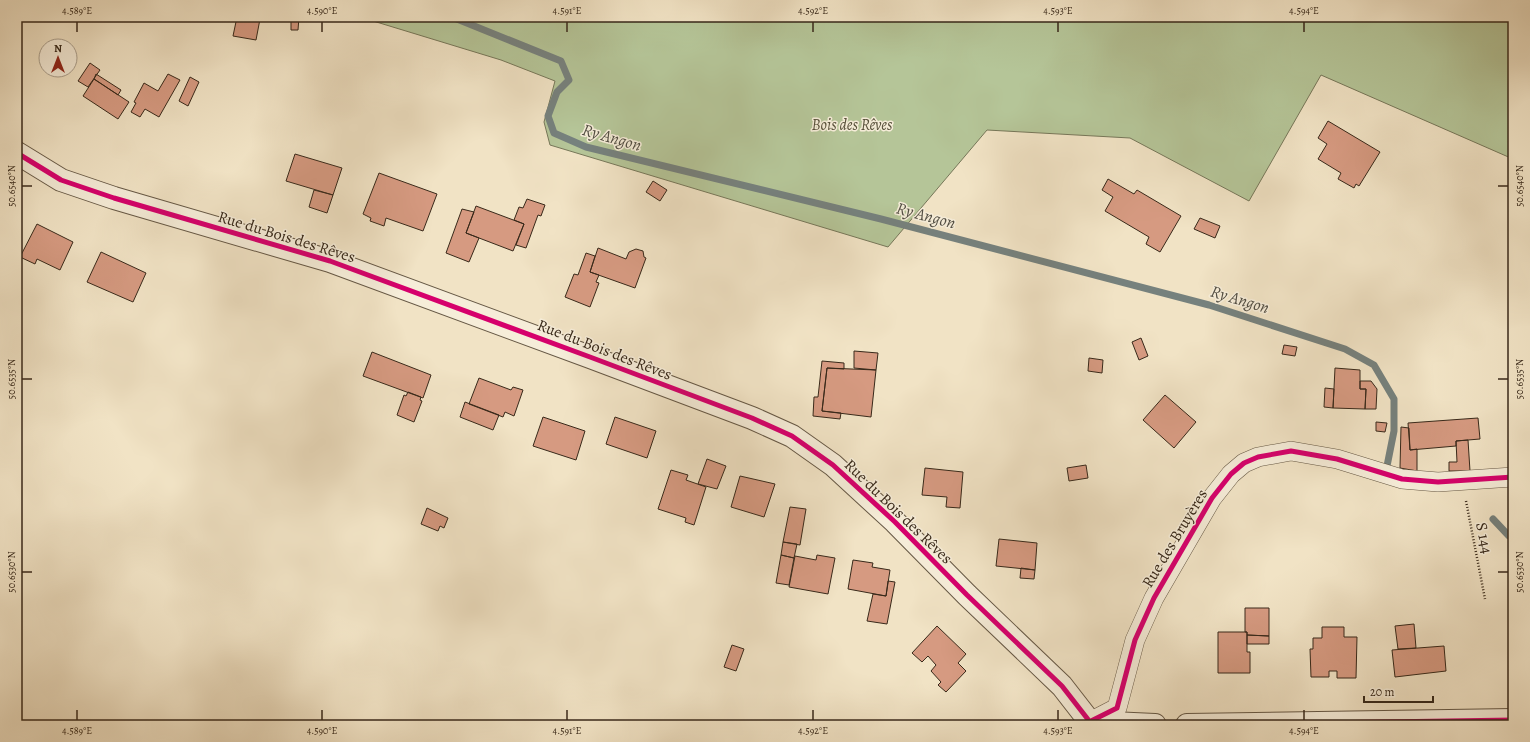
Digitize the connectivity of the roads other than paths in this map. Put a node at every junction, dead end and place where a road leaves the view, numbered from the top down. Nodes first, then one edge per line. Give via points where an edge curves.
1 (17, 153) edge
2 (1513, 477) edge
3 (1513, 720) edge
4 (1087, 724) edge
5 (1156, 725) edge
6 (1187, 725) edge

1 - 4 street, Rue du Bois des Rêves via 61,180 330,261 605,362 752,418 792,436 833,465 895,522 1062,686
2 - 4 street, Rue des Bruyères via 1438,482 1402,479 1337,459 1291,451 1258,457 1244,463 1231,474 1212,498 1154,598 1135,640 1117,708
3 - 6 street
4 - 5 street

